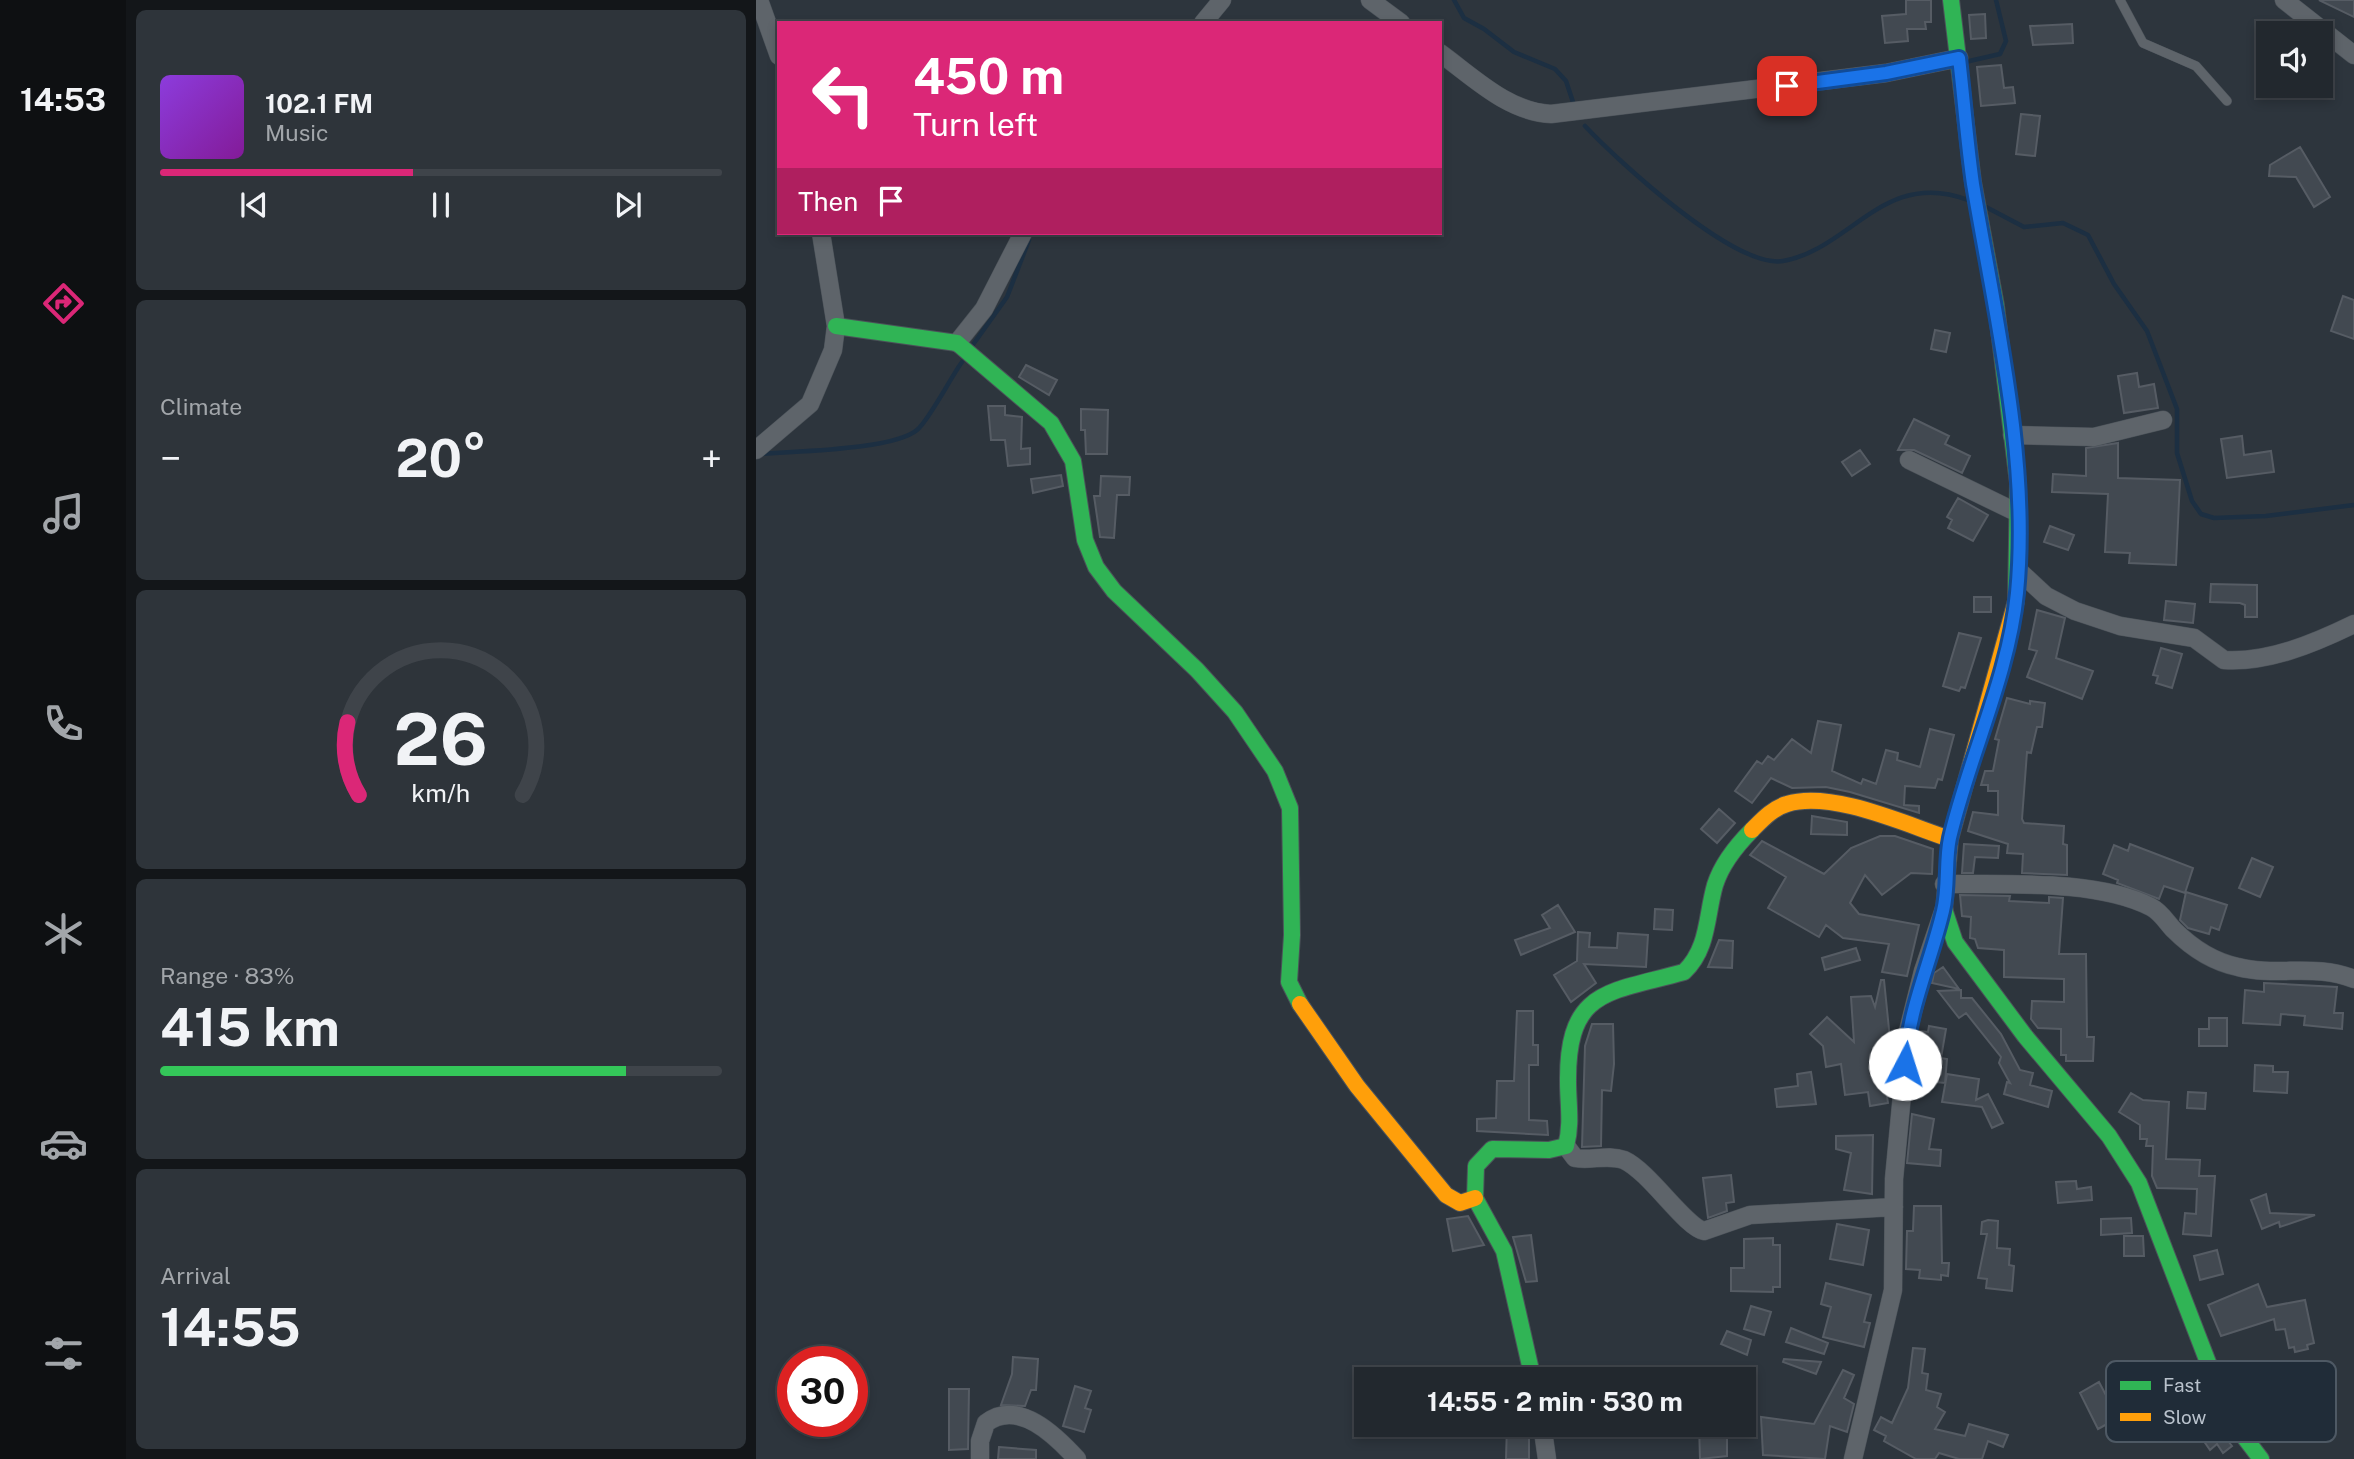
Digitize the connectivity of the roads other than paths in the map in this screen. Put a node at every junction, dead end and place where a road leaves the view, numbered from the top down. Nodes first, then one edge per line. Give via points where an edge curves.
1 (759, 0) edge
2 (1223, 0) edge
3 (1370, 0) edge
4 (1951, 0) edge
5 (2120, 0) edge
6 (2284, 0) edge
7 (1205, 21) edge
8 (1398, 21) edge
9 (777, 50) edge
10 (1442, 53) edge
11 (2354, 55) edge
12 (1959, 58) junction
13 (2227, 101) dead end
14 (821, 235) edge
15 (1022, 235) edge
16 (836, 326) junction
17 (957, 343) junction
18 (2163, 419) dead end
19 (2012, 435) junction
20 (756, 450) edge
21 (1909, 460) dead end
22 (2018, 513) junction
23 (2018, 570) junction
24 (2354, 624) edge
25 (1950, 839) junction
26 (1944, 884) junction
27 (1944, 909) junction
28 (2354, 979) edge
29 (1566, 1146) junction
30 (1475, 1198) junction
31 (1894, 1207) junction
32 (2208, 1361) edge
33 (1530, 1367) edge
34 (1544, 1437) edge
35 (2248, 1442) edge
36 (980, 1459) edge
37 (1077, 1459) edge
38 (1547, 1459) edge
39 (1853, 1459) edge
40 (2261, 1459) edge

1 - 9 street
2 - 7 street
3 - 8 street
4 - 12 street
5 - 13 lane via 2143,43 2196,66
6 - 11 street
10 - 12 street via 1512,104 1551,114 1886,73
12 - 19 street
14 - 16 street
15 - 17 street via 984,309
16 - 17 street
16 - 20 street via 833,350 810,404
17 - 30 street via 1061,436 1077,473 1085,540 1101,575 1219,691 1250,730 1286,791 1290,808 1292,935 1288,971 1294,994 1356,1086 1446,1195 1460,1203
18 - 19 street via 2094,437
19 - 22 street
21 - 22 street
22 - 23 street
23 - 24 street via 2046,596 2075,611 2120,626 2194,638 2224,660 2259,658
23 - 25 street via 2008,639
25 - 26 street
25 - 29 street via 1827,802 1796,802 1775,809 1717,874 1695,963 1684,972 1604,994 1572,1023 1567,1052 1571,1125
26 - 27 street
26 - 28 street via 2100,892 2150,906 2192,946 2214,959 2274,973 2318,969
27 - 31 street via 1908,1031
27 - 32 street via 1955,942 2130,1166
29 - 30 street via 1487,1152 1476,1166
29 - 31 street via 1575,1158 1626,1161 1704,1231 1750,1215
30 - 33 street via 1504,1251
31 - 39 street via 1893,1290
34 - 38 street
35 - 40 street
36 - 37 street via 986,1423 1004,1415 1032,1420

